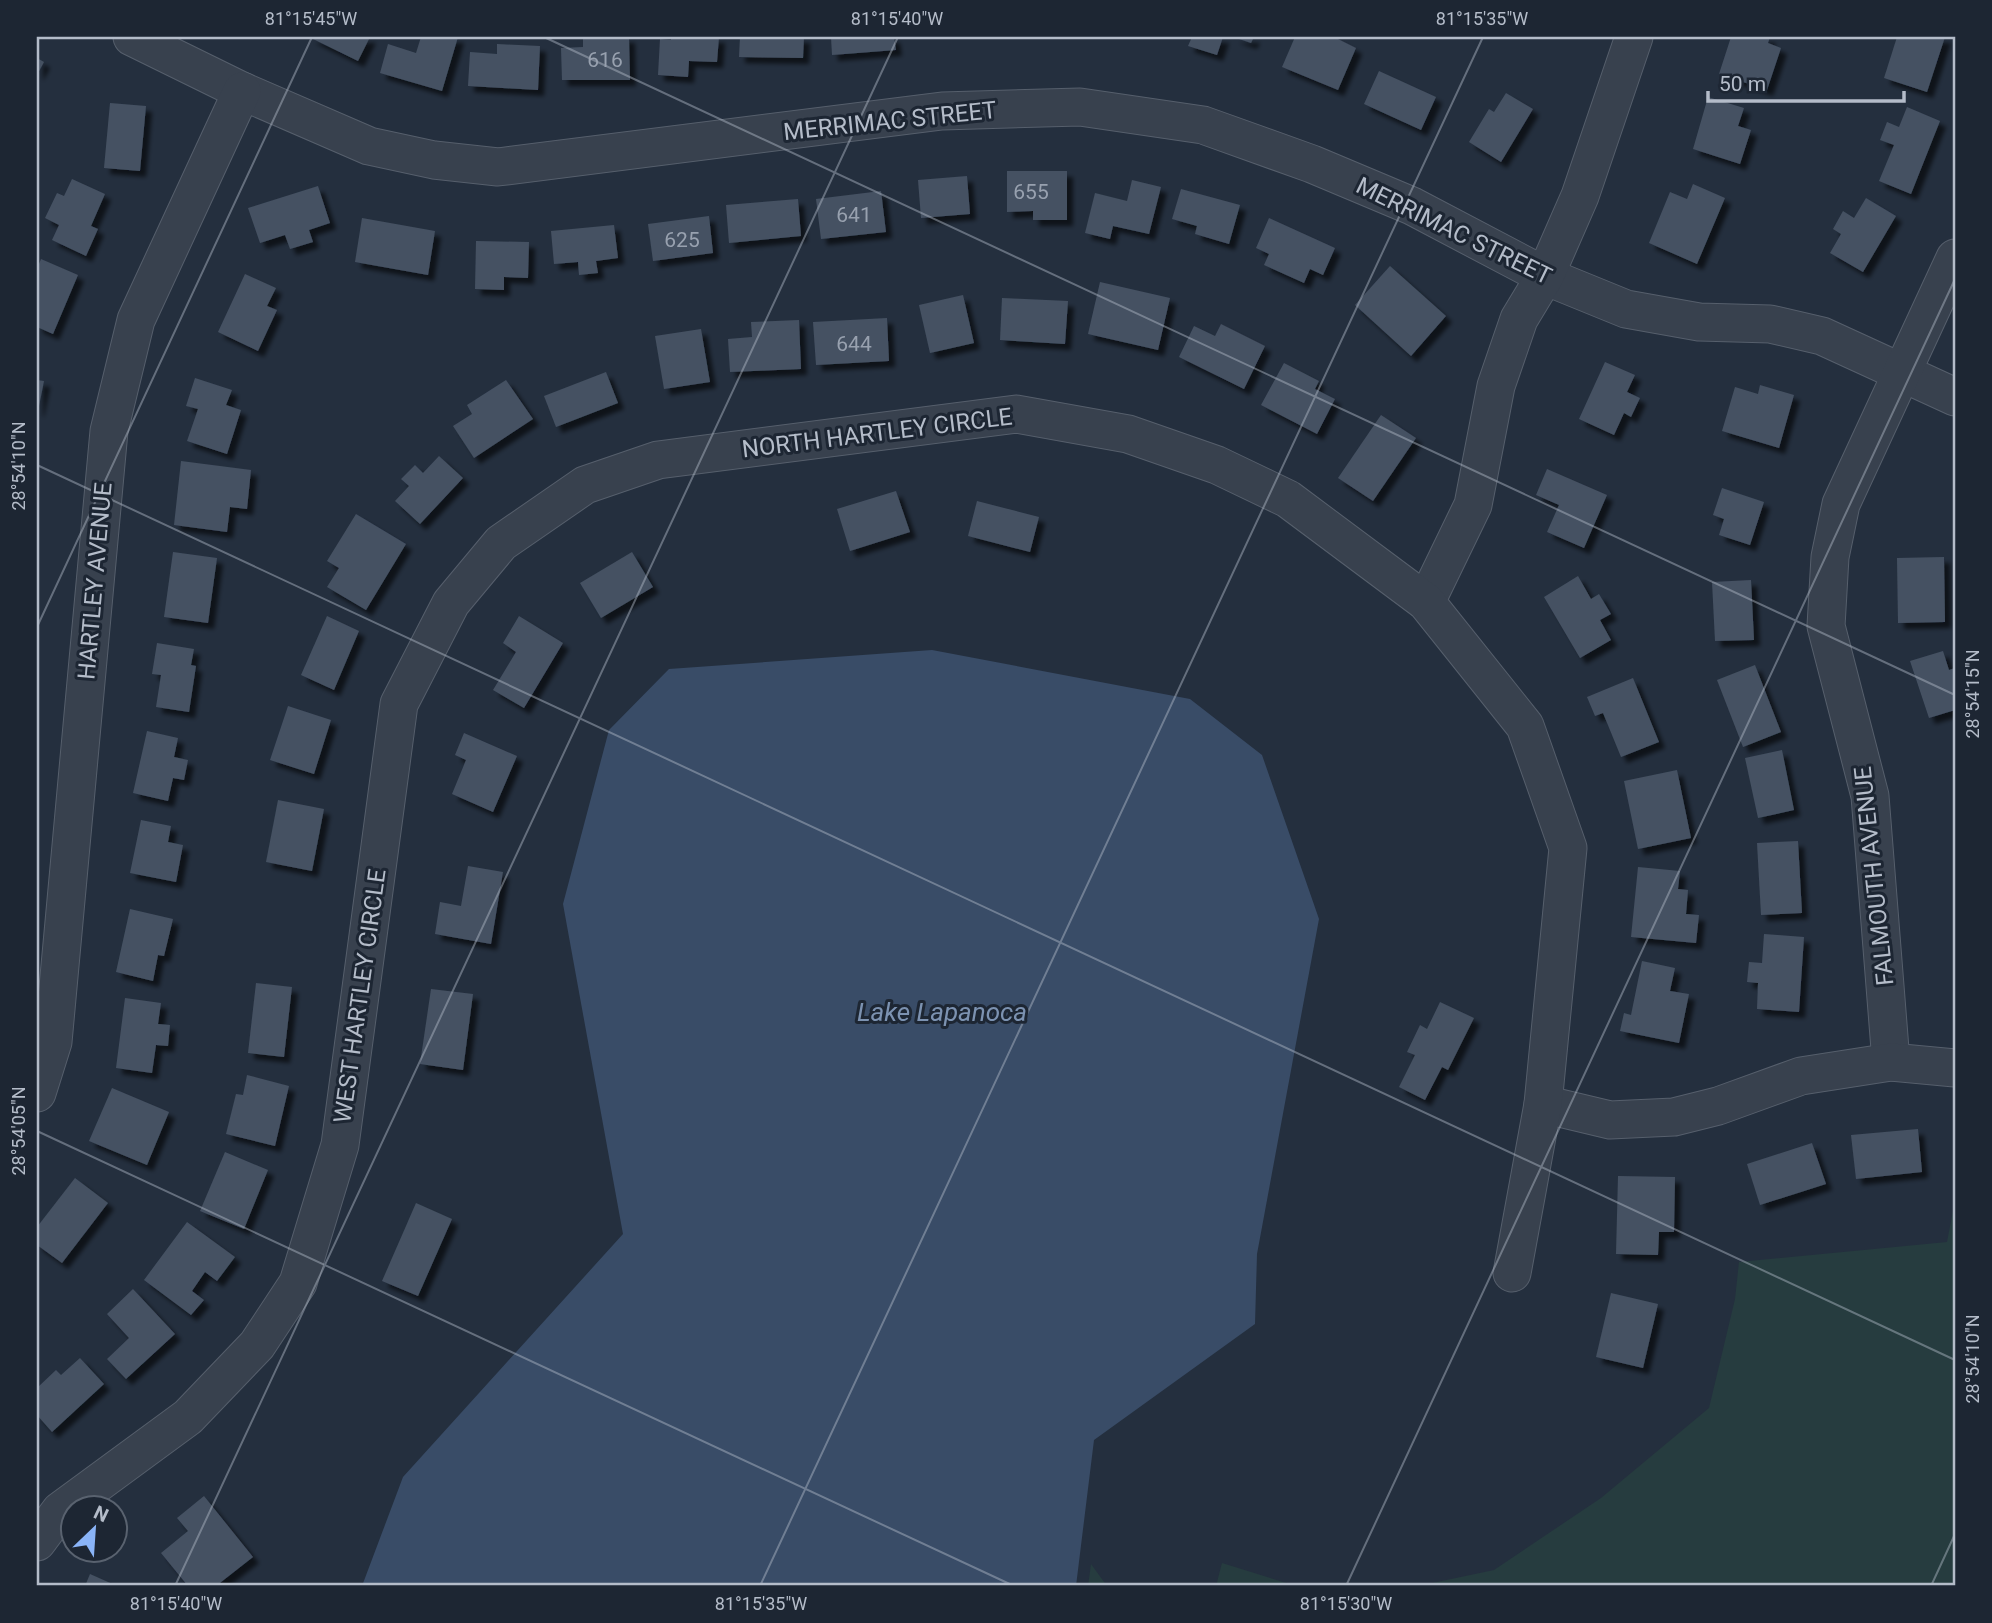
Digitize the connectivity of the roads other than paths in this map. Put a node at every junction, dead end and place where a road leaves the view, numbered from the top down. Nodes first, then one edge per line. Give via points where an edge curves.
1 (132, 37) edge
2 (1634, 37) edge
3 (242, 91) junction
4 (1955, 258) edge
5 (1545, 276) junction
6 (1902, 372) junction
7 (1955, 397) edge
8 (657, 460) joint
9 (1426, 602) junction
10 (1891, 1062) junction
11 (1955, 1068) edge
12 (37, 1093) edge
13 (1543, 1104) junction
14 (1512, 1273) dead end
15 (37, 1542) edge

1 - 3 street, MERRIMAC STREET
2 - 5 street via 1580,196
3 - 5 street, MERRIMAC STREET via 369,146 498,167 942,111 1080,107 1203,125 1312,163 1412,206
3 - 12 street, HARTLEY AVENUE via 136,320 109,431 53,1042
4 - 6 street, FALMOUTH AVENUE
5 - 6 street, MERRIMAC STREET via 1626,309 1699,322 1770,324 1822,336
5 - 9 street via 1519,320 1496,386 1473,505
6 - 7 street, MERRIMAC STREET
6 - 10 street, FALMOUTH AVENUE via 1841,504 1830,557 1826,626 1870,796
8 - 9 street, NORTH HARTLEY CIRCLE via 1016,414 1128,434 1217,465 1288,499
8 - 15 street, WEST HARTLEY CIRCLE via 586,485 501,543 451,603 399,704 340,1145 298,1283 257,1345 188,1417 60,1511
9 - 13 street, NORTH HARTLEY CIRCLE via 1525,726 1568,848
10 - 11 street
10 - 13 street via 1801,1076 1674,1117 1610,1120
13 - 14 street, NORTH HARTLEY CIRCLE

